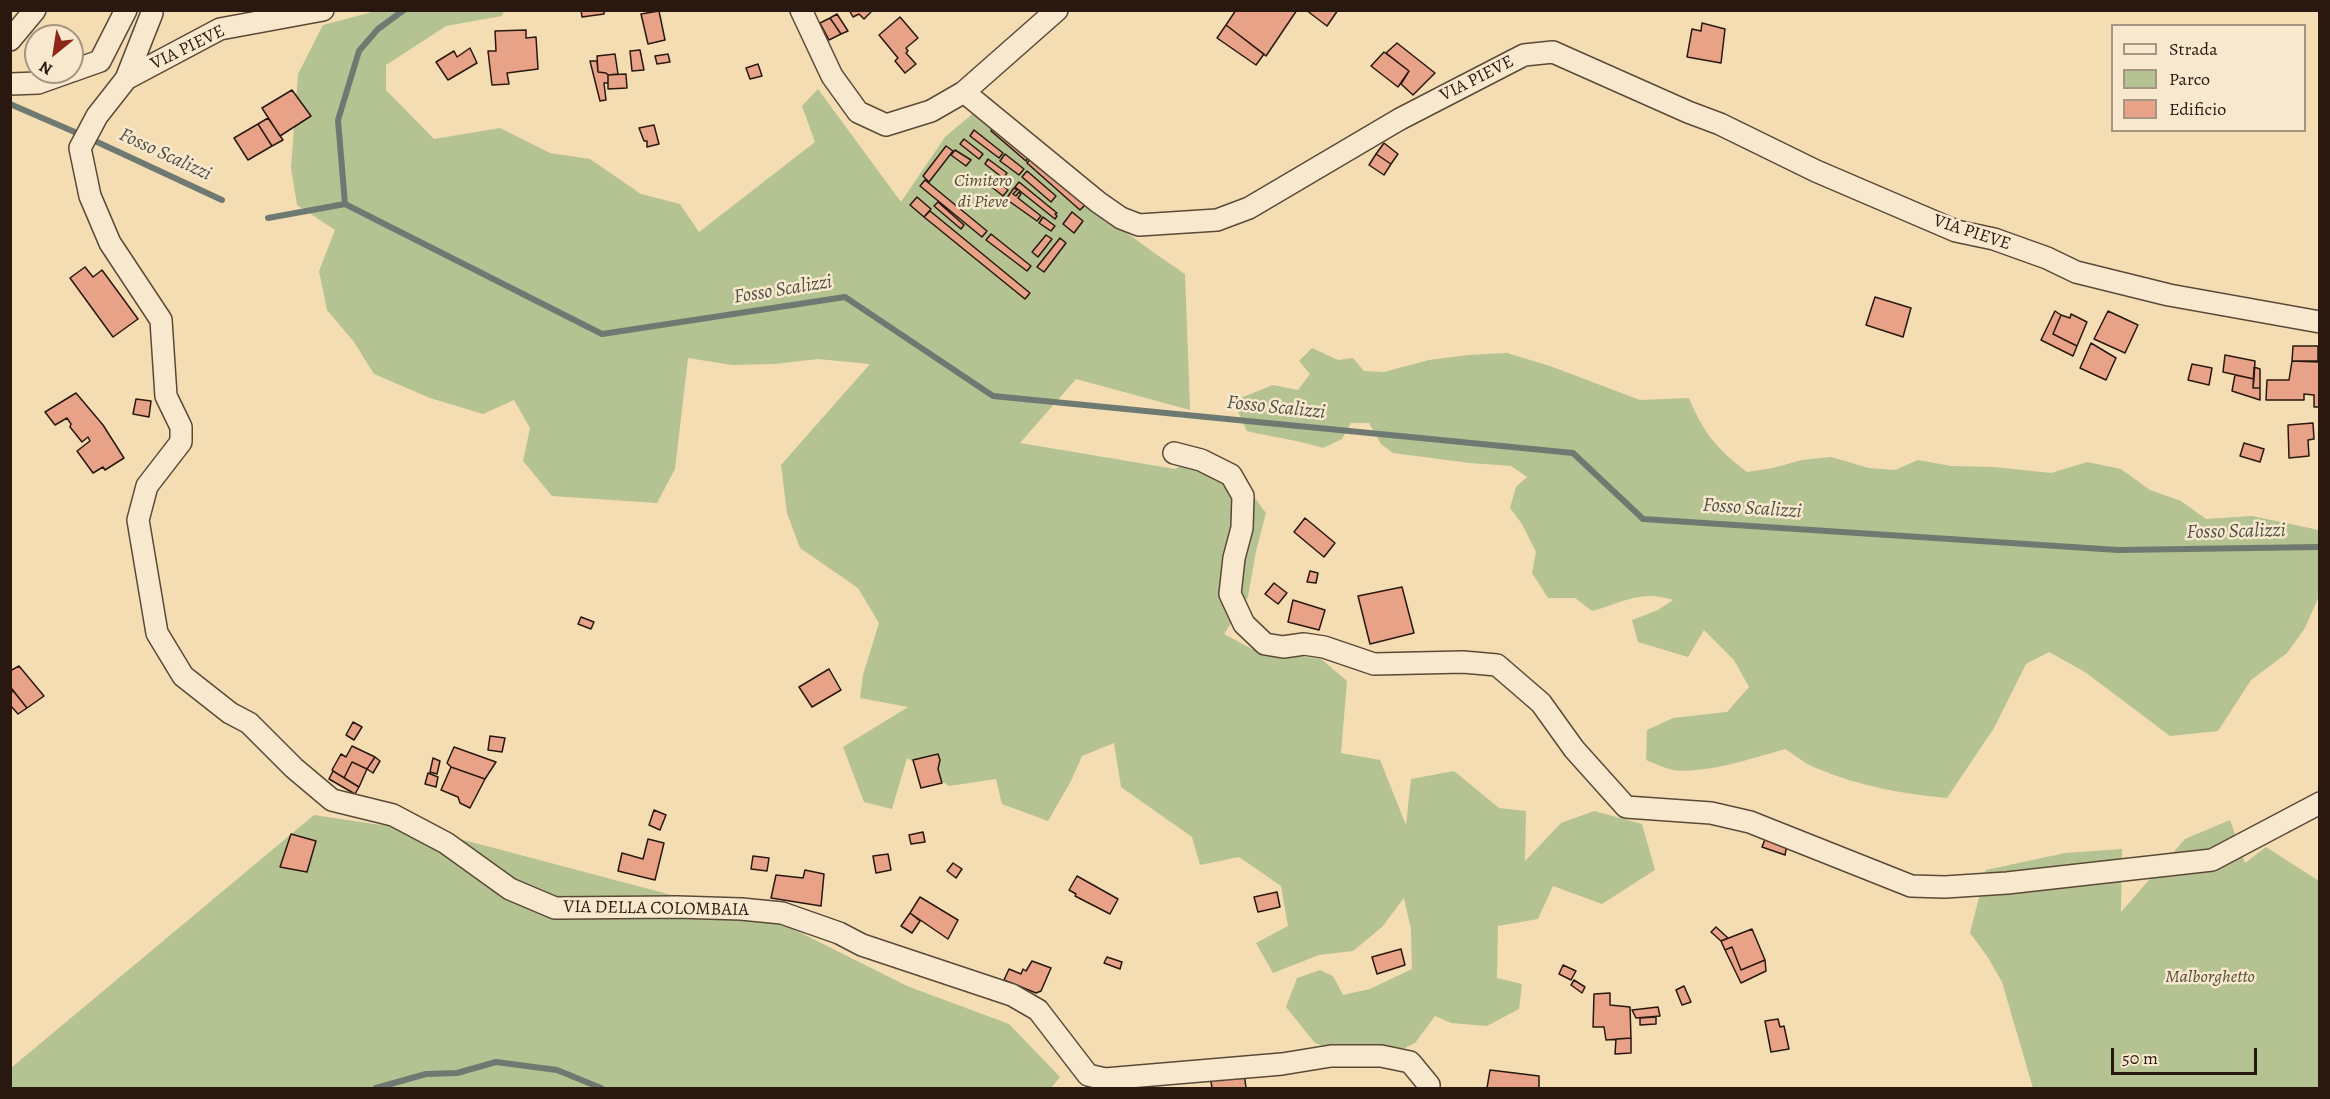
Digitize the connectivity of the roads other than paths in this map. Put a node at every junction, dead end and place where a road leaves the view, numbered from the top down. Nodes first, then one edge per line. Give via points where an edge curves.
1 (35, 10) edge
2 (126, 10) edge
3 (151, 10) edge
4 (324, 10) edge
5 (801, 10) edge
6 (1057, 10) edge
7 (10, 40) edge
8 (84, 66) edge
9 (126, 79) junction
10 (964, 92) junction
11 (2319, 322) edge
12 (1174, 453) dead end
13 (2319, 803) edge
14 (1428, 1089) edge

1 - 7 street
2 - 8 street via 100,60
3 - 9 street
4 - 9 street, VIA PIEVE via 219,29
5 - 10 street via 832,76 858,112 886,125 931,111
6 - 10 street
9 - 14 street, VIA DELLA COLOMBAIA via 97,116 80,148 90,196 110,243 161,320 166,396 181,427 181,442 147,486 138,520 157,633 183,676 249,723 332,800 393,815 446,843 510,889 555,908 698,908 782,914 1012,995 1038,1010 1088,1075 1105,1079 1173,1075 1282,1065 1331,1056 1381,1056 1410,1062 1429,1085
10 - 11 street, VIA PIEVE via 1121,218 1139,225 1159,225 1217,220 1249,208 1400,119 1524,55 1553,52 1956,231 2047,258 2076,272 2169,295
12 - 13 street via 1201,460 1231,475 1243,496 1242,528 1230,594 1244,624 1265,644 1324,647 1374,664 1497,665 1541,703 1574,749 1626,807 1711,813 1750,822 1911,886 1945,887 2212,860

